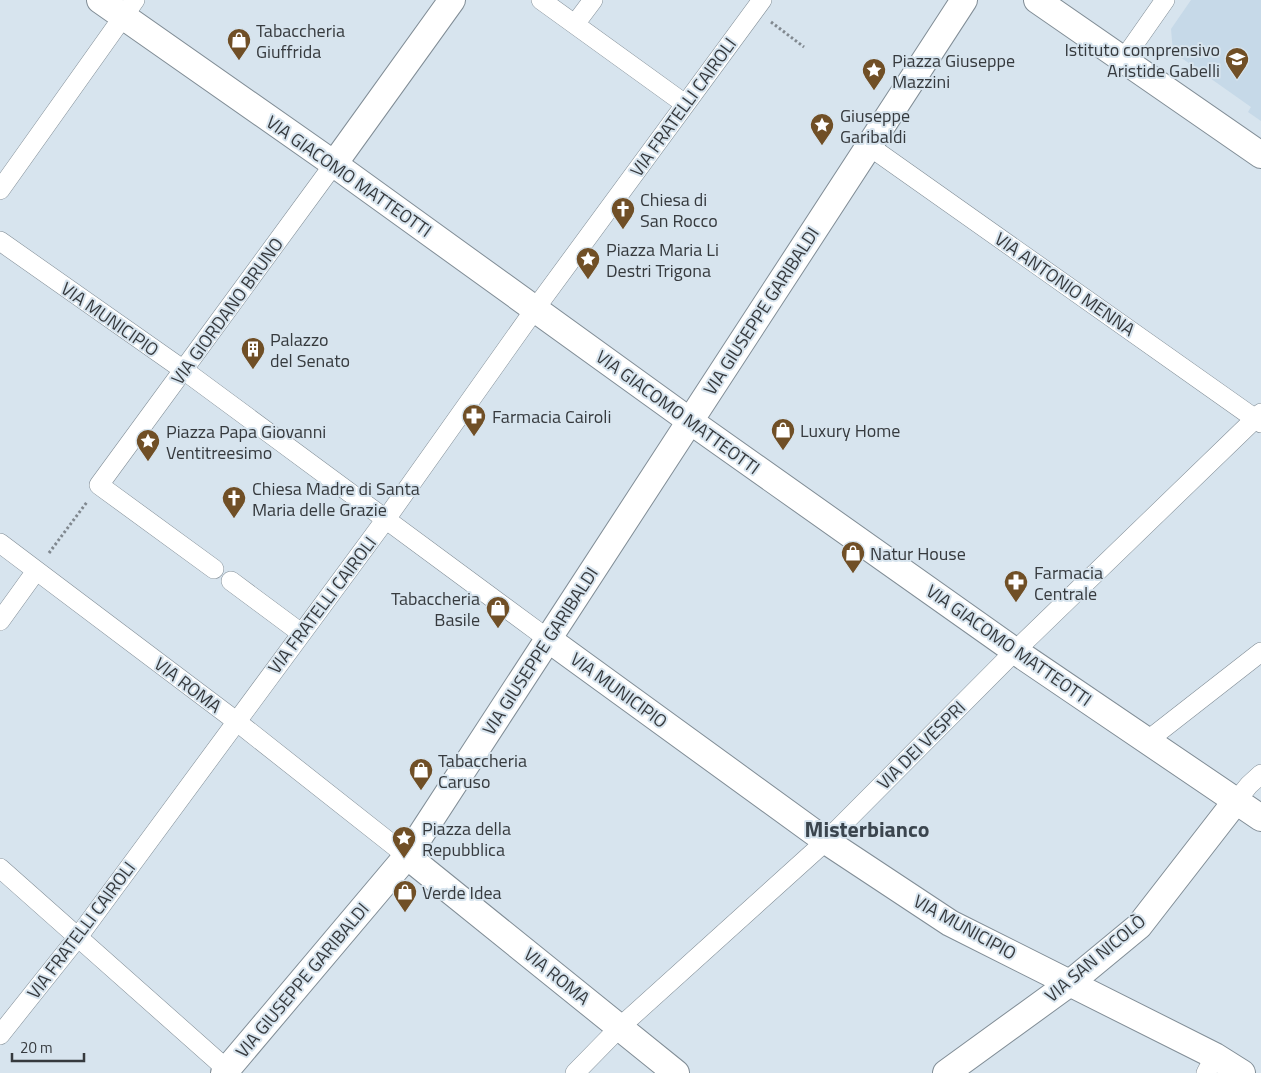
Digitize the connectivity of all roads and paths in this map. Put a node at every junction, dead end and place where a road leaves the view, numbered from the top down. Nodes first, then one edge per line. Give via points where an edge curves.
1 (100, 0) edge
2 (452, 0) edge
3 (540, 0) edge
4 (593, 0) edge
5 (964, 0) edge
6 (1037, 0) edge
7 (1165, 0) edge
8 (758, 5) edge
9 (129, 8) edge
10 (575, 24) junction
11 (804, 47) dead end
12 (1123, 60) junction
13 (685, 104) junction
14 (869, 146) junction
15 (1261, 155) edge
16 (334, 164) junction
17 (0, 190) edge
18 (0, 241) edge
19 (535, 309) junction
20 (184, 371) junction
21 (1259, 418) edge
22 (690, 421) junction
23 (99, 485) junction
24 (386, 519) junction
25 (0, 543) edge
26 (214, 569) dead end
27 (36, 571) junction
28 (231, 581) dead end
29 (0, 621) edge
30 (301, 633) junction
31 (548, 639) junction
32 (1015, 651) junction
33 (1261, 652) edge
34 (236, 721) junction
35 (1147, 740) junction
36 (1261, 774) edge
37 (1236, 801) junction
38 (1261, 818) edge
39 (826, 840) junction
40 (407, 856) junction
41 (0, 868) edge
42 (78, 937) junction
43 (1070, 983) junction
44 (620, 1027) junction
45 (0, 1035) edge
46 (1210, 1064) edge
47 (227, 1072) edge
48 (575, 1073) edge
49 (676, 1073) edge
50 (946, 1073) edge
51 (1242, 1073) edge

1 - 9 main road, VIA GIACOMO MATTEOTTI
2 - 16 main road, VIA GIORDANO BRUNO
3 - 10 street
4 - 10 street
5 - 14 main road, VIA GIUSEPPE GARIBALDI
6 - 12 main road
7 - 12 street
8 - 11 path
8 - 13 street, VIA FRATELLI CAIROLI
9 - 16 main road, VIA GIACOMO MATTEOTTI
9 - 17 street
10 - 13 street
12 - 15 main road
13 - 19 street, VIA FRATELLI CAIROLI
14 - 21 street, VIA ANTONIO MENNA
14 - 22 main road, VIA GIUSEPPE GARIBALDI
16 - 19 main road, VIA GIACOMO MATTEOTTI
16 - 20 street, VIA GIORDANO BRUNO
18 - 20 street, VIA MUNICIPIO
19 - 22 main road, VIA GIACOMO MATTEOTTI
19 - 24 street, VIA FRATELLI CAIROLI
20 - 23 street, VIA GIORDANO BRUNO
20 - 24 street, VIA MUNICIPIO
21 - 32 street, VIA DEI VESPRI
22 - 31 main road, VIA GIUSEPPE GARIBALDI
22 - 32 main road, VIA GIACOMO MATTEOTTI
23 - 26 street
23 - 27 path
24 - 30 street, VIA FRATELLI CAIROLI
24 - 31 street, VIA MUNICIPIO
25 - 27 street, VIA ROMA
27 - 29 street
27 - 34 street, VIA ROMA
28 - 30 street
30 - 34 street, VIA FRATELLI CAIROLI
31 - 39 main road, VIA MUNICIPIO
31 - 40 main road, VIA GIUSEPPE GARIBALDI
32 - 35 main road, VIA GIACOMO MATTEOTTI
32 - 39 street, VIA DEI VESPRI
33 - 35 street
34 - 40 street, VIA ROMA
34 - 42 street, VIA FRATELLI CAIROLI
35 - 37 main road, VIA GIACOMO MATTEOTTI
36 - 37 street, VIA SAN NICOLÒ
37 - 38 main road, VIA GIACOMO MATTEOTTI
37 - 43 main road, VIA SAN NICOLÒ via 1139,926
39 - 43 main road, VIA MUNICIPIO via 950,923
39 - 44 street, VIA DEI VESPRI
40 - 44 main road, VIA ROMA
40 - 47 main road, VIA GIUSEPPE GARIBALDI
41 - 42 street
42 - 45 street, VIA FRATELLI CAIROLI
42 - 47 street
43 - 46 main road, VIA MUNICIPIO
43 - 50 main road, VIA SAN NICOLÒ
44 - 48 street, VIA DEI VESPRI
44 - 49 main road, VIA ROMA
46 - 51 main road, VIA MUNICIPIO

